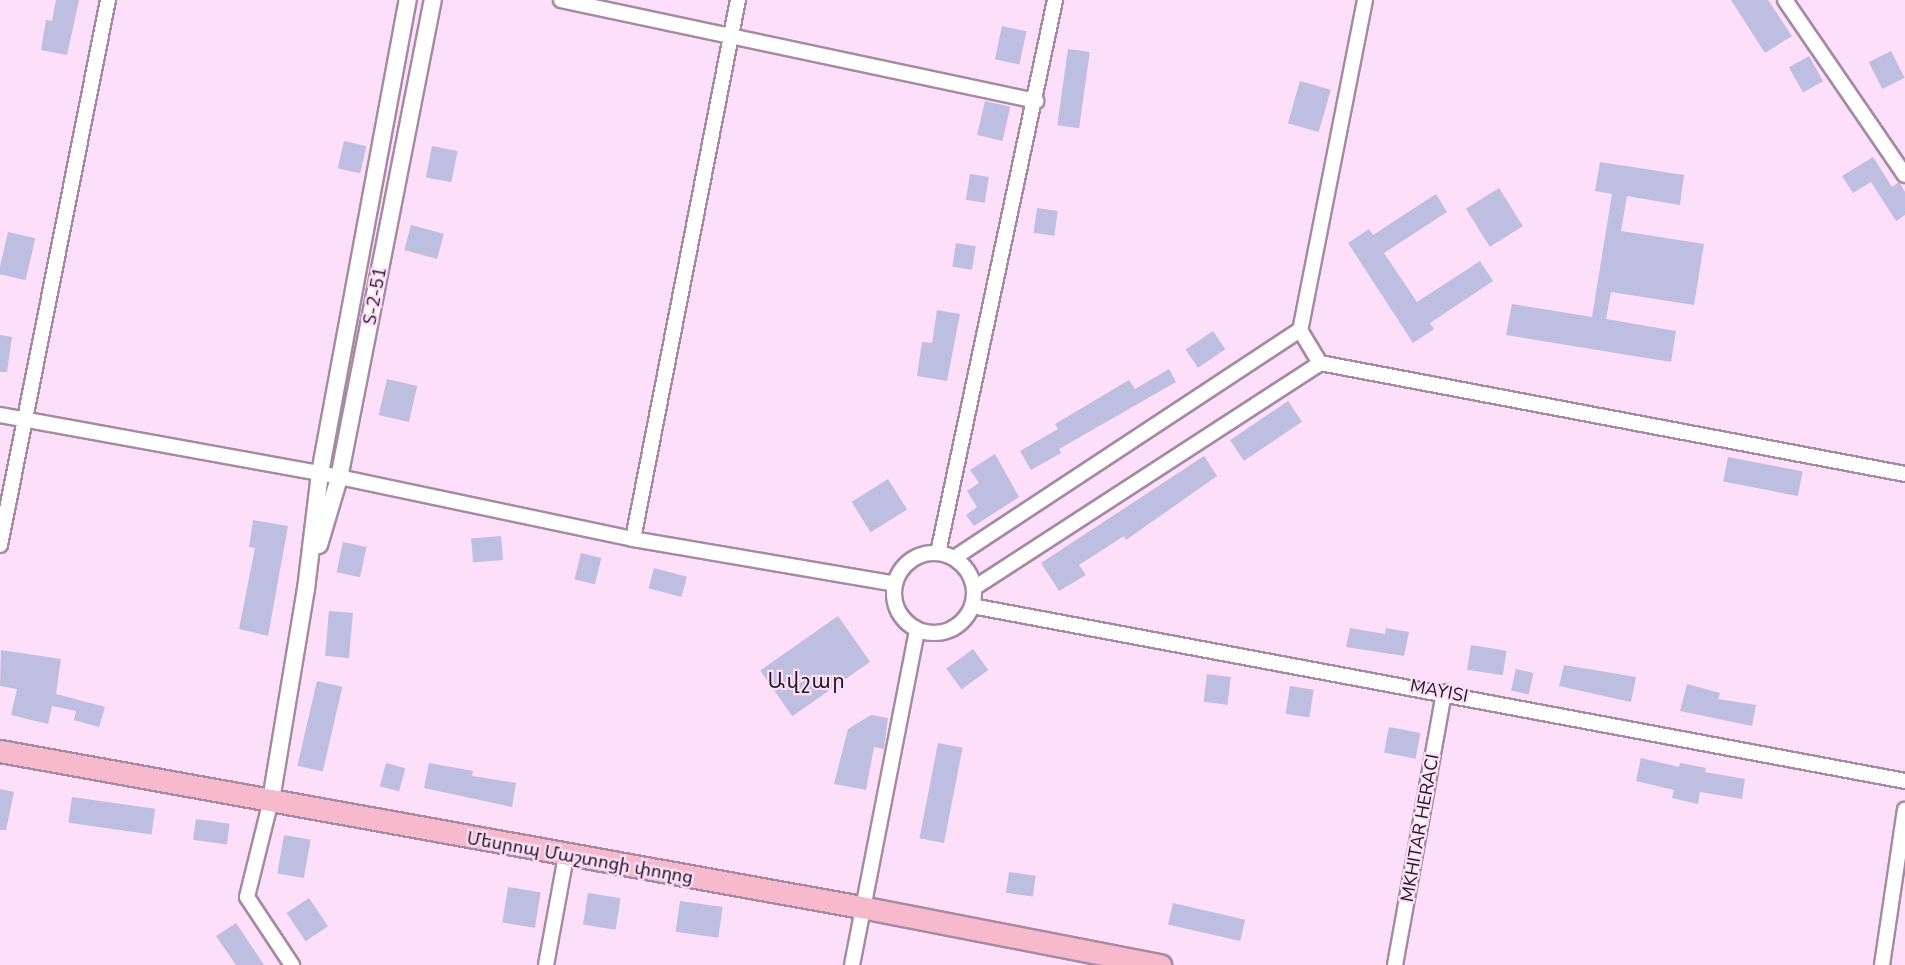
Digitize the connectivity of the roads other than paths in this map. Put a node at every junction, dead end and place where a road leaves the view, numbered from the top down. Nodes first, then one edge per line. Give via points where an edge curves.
1 (108, 0) edge
2 (408, 0) edge
3 (433, 0) edge
4 (561, 0) edge
5 (738, 0) edge
6 (1055, 0) edge
7 (1365, 0) edge
8 (1785, 0) edge
9 (731, 38) junction
10 (1036, 101) junction
11 (1905, 175) edge
12 (1300, 330) junction
13 (1320, 363) junction
14 (0, 415) edge
15 (24, 420) junction
16 (320, 473) junction
17 (1905, 474) edge
18 (339, 478) junction
19 (633, 539) junction
20 (0, 544) edge
21 (938, 553) junction
22 (954, 558) junction
23 (895, 584) junction
24 (974, 588) junction
25 (306, 590) junction
26 (972, 606) junction
27 (917, 630) junction
28 (1444, 692) junction
29 (0, 751) edge
30 (1905, 781) edge
31 (271, 800) junction
32 (1905, 810) edge
33 (566, 856) junction
34 (861, 907) junction
35 (292, 965) edge
36 (546, 965) edge
37 (852, 965) edge
38 (1160, 965) edge
39 (1395, 965) edge
40 (1882, 965) edge

1 - 15 street
2 - 16 street, Տ-2-51 / Տ-2-51
3 - 18 street, Տ-2-51 / Տ-2-51
4 - 9 street
5 - 9 street
6 - 10 street
7 - 12 street
8 - 11 street
9 - 10 street
9 - 19 street
10 - 21 street
12 - 13 street
12 - 22 street
13 - 17 street
13 - 24 street
14 - 15 street
15 - 16 street
15 - 20 street
16 - 18 street
16 - 25 street, Տ-2-51 / Տ-2-51
18 - 19 street
18 - 25 street, Տ-2-51 / Տ-2-51
19 - 23 street
21 - 22 street
21 - 23 street via 916,558 899,574
22 - 24 street via 971,576
23 - 27 street via 898,611
24 - 26 street
25 - 31 street, Տ-2-51 / Տ-2-51
26 - 27 street via 966,618 944,633
26 - 28 street, MAYISI
27 - 34 street
28 - 30 street, MAYISI
28 - 39 street, MKHITAR HERACI
29 - 31 main road, Մեսրոպ Մաշտոցի փողոց
31 - 33 main road, Մեսրոպ Մաշտոցի փողոց
31 - 35 street via 247,897
32 - 40 street
33 - 34 main road, Մեսրոպ Մաշտոցի փողոց
33 - 36 street
34 - 37 street
34 - 38 main road, Մեսրոպ Մաշտոցի փողոց

